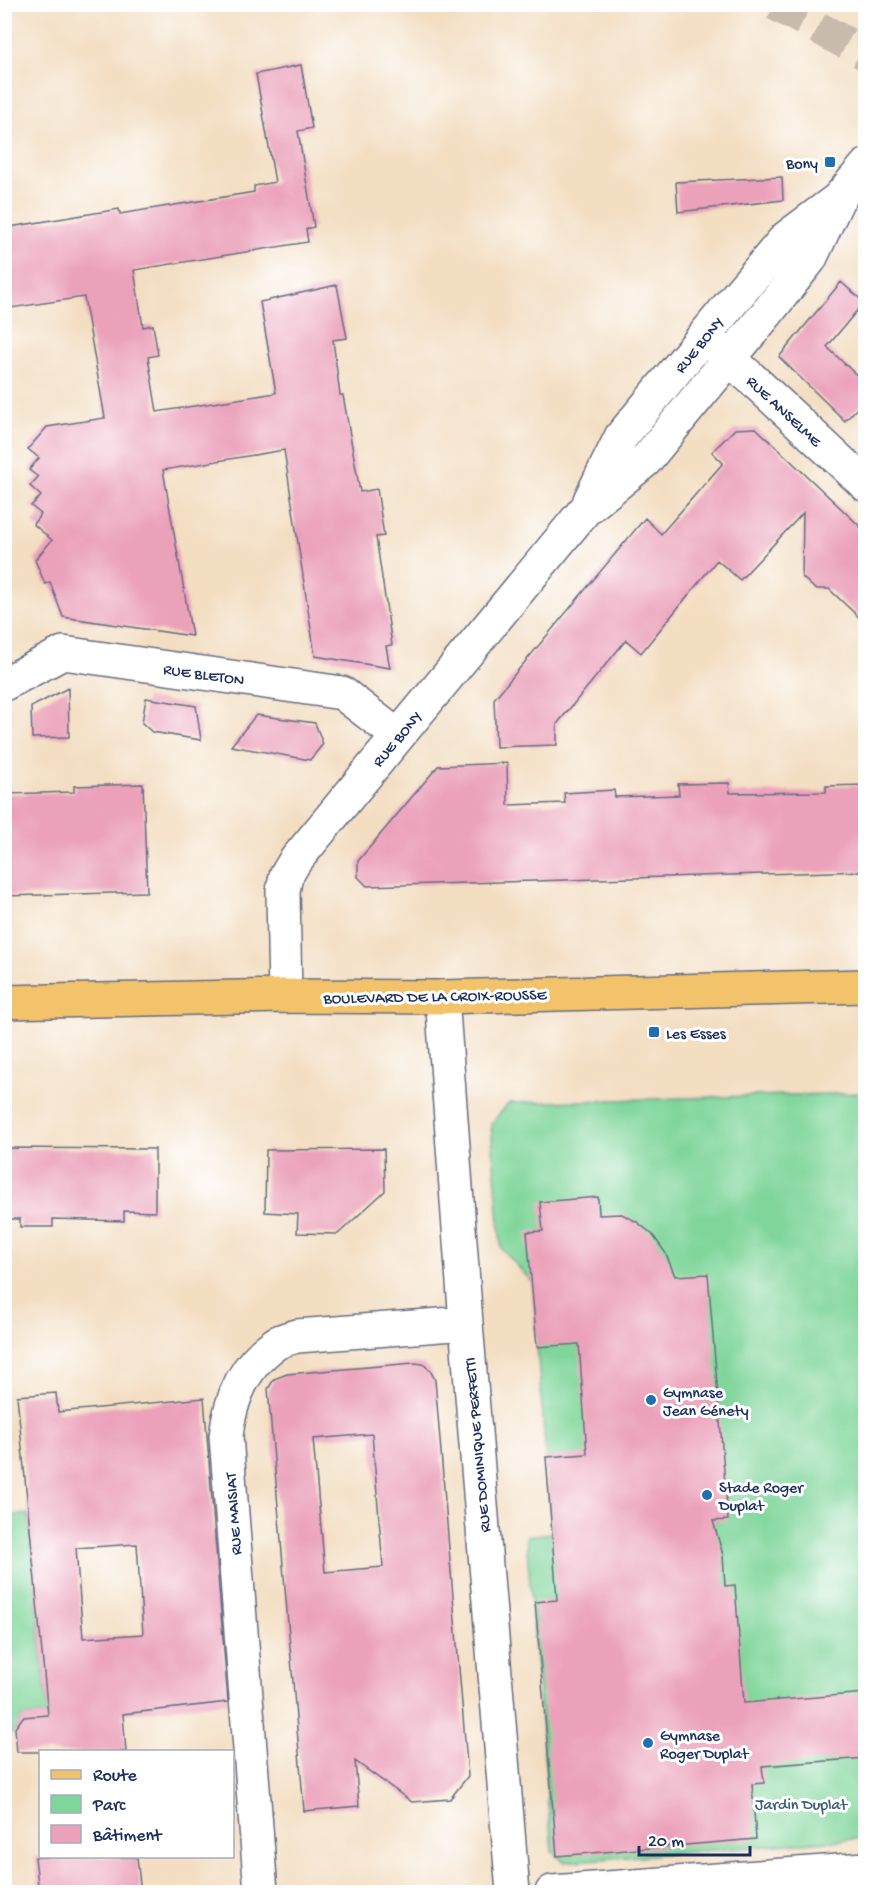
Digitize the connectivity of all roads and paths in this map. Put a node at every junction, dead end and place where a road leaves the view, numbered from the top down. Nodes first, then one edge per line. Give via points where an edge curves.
1 (866, 166) edge
2 (838, 199) junction
3 (704, 337) junction
4 (729, 358) junction
5 (866, 485) edge
6 (585, 510) junction
7 (4, 684) edge
8 (398, 736) junction
9 (866, 986) edge
10 (285, 996) junction
11 (442, 997) junction
12 (4, 1002) edge
13 (466, 1323) junction
14 (866, 1869) edge
15 (261, 1893) edge
16 (513, 1893) edge
17 (552, 1893) edge

1 - 2 street, RUE BONY
2 - 3 street, RUE BONY via 786,238
2 - 4 street, RUE BONY via 810,260
3 - 4 street, RUE ANSELME
3 - 6 street, RUE BONY via 621,437
4 - 5 street, RUE ANSELME
4 - 6 street, RUE BONY via 645,461
6 - 8 street, RUE BONY
7 - 8 street, RUE BLETON via 63,653 342,693
8 - 10 street, RUE BONY via 286,876
9 - 11 main road, BOULEVARD DE LA CROIX-ROUSSE
10 - 11 main road, BOULEVARD DE LA CROIX-ROUSSE
10 - 12 main road, BOULEVARD DE LA CROIX-ROUSSE
11 - 13 street, RUE DOMINIQUE PERFETTI
13 - 15 street, RUE MAISIAT via 297,1336 276,1343 256,1360 229,1410 226,1436
13 - 16 street, RUE DOMINIQUE PERFETTI
14 - 17 street

